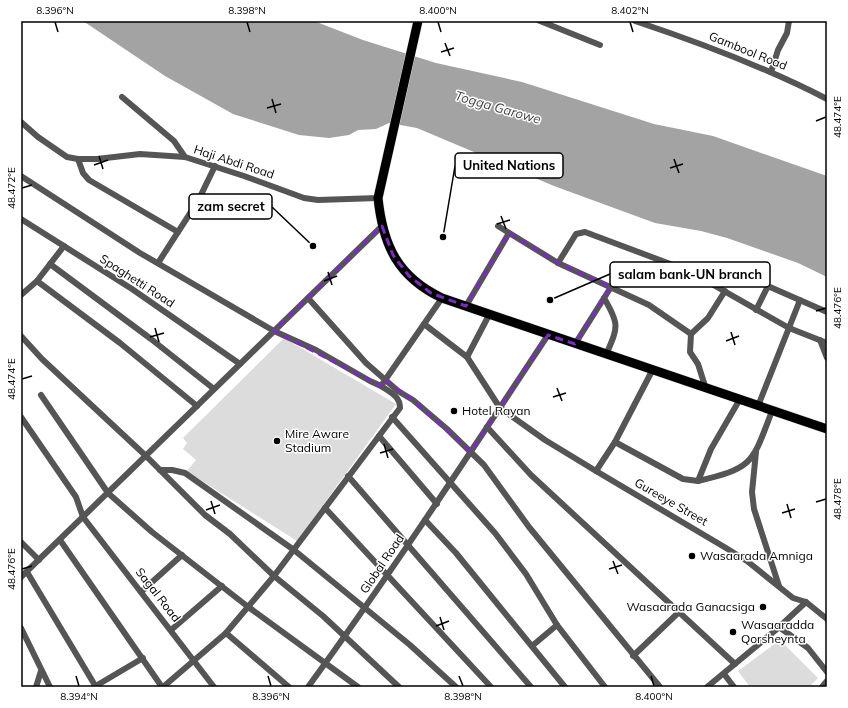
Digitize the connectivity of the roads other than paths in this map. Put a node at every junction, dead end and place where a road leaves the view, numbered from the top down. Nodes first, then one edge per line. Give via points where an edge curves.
1 (418, 21) edge
2 (540, 21) edge
3 (635, 21) edge
4 (790, 22) edge
5 (600, 44) dead end
6 (771, 72) junction
7 (122, 97) dead end
8 (827, 99) edge
9 (21, 122) edge
10 (185, 157) junction
11 (78, 159) junction
12 (214, 166) junction
13 (21, 176) edge
14 (378, 198) junction
15 (21, 219) edge
16 (382, 226) junction
17 (498, 226) dead end
18 (178, 232) junction
19 (509, 233) junction
20 (64, 246) junction
21 (158, 263) junction
22 (50, 264) junction
23 (558, 264) junction
24 (37, 280) junction
25 (611, 287) junction
26 (725, 291) junction
27 (21, 295) edge
28 (308, 298) junction
29 (442, 298) junction
30 (604, 298) junction
31 (800, 300) junction
32 (466, 306) junction
33 (756, 310) junction
34 (827, 312) edge
35 (489, 315) junction
36 (424, 324) junction
37 (789, 328) junction
38 (274, 331) junction
39 (691, 334) junction
40 (548, 335) junction
41 (21, 336) edge
42 (820, 340) junction
43 (827, 343) edge
44 (575, 344) junction
45 (606, 355) junction
46 (468, 357) junction
47 (827, 358) edge
48 (240, 364) junction
49 (652, 371) junction
50 (383, 383) junction
51 (706, 389) junction
52 (214, 390) junction
53 (41, 395) dead end
54 (740, 399) junction
55 (197, 406) junction
56 (758, 406) junction
57 (500, 408) junction
58 (772, 411) junction
59 (21, 417) edge
60 (392, 417) junction
61 (487, 427) junction
62 (827, 429) edge
63 (379, 436) junction
64 (615, 442) junction
65 (471, 452) junction
66 (756, 452) junction
67 (146, 456) junction
68 (160, 470) junction
69 (596, 471) junction
70 (348, 476) junction
71 (698, 481) junction
72 (451, 484) junction
73 (108, 493) junction
74 (437, 504) junction
75 (325, 508) junction
76 (83, 517) junction
77 (426, 520) junction
78 (60, 540) junction
79 (21, 542) edge
80 (409, 544) junction
81 (294, 550) junction
82 (182, 555) junction
83 (39, 560) junction
84 (27, 572) junction
85 (387, 574) junction
86 (274, 576) junction
87 (21, 577) edge
88 (222, 586) junction
89 (780, 586) junction
90 (141, 592) junction
91 (806, 602) junction
92 (247, 606) junction
93 (364, 609) junction
94 (680, 612) junction
95 (827, 619) edge
96 (557, 625) junction
97 (779, 627) junction
98 (21, 628) edge
99 (171, 630) junction
100 (226, 633) junction
101 (346, 637) junction
102 (532, 646) junction
103 (633, 656) junction
104 (143, 658) junction
105 (193, 661) junction
106 (326, 663) junction
107 (735, 664) junction
108 (41, 671) junction
109 (827, 672) edge
110 (724, 674) junction
111 (827, 681) edge
112 (36, 687) edge
113 (50, 687) edge
114 (95, 687) edge
115 (162, 687) edge
116 (214, 687) edge
117 (289, 687) edge
118 (308, 687) edge
119 (358, 687) edge
120 (399, 687) edge
121 (456, 687) edge
122 (491, 687) edge
123 (531, 687) edge
124 (565, 687) edge
125 (604, 687) edge
126 (660, 687) edge
127 (707, 687) edge
128 (734, 687) edge
129 (822, 687) edge

1 - 14 main road
2 - 5 street
3 - 6 street, Gambool Road via 732,55
4 - 6 street
6 - 8 street, Gambool Road
7 - 10 street via 174,141
9 - 11 street, Haji Abdi Road via 54,149 67,157
10 - 11 street, Haji Abdi Road via 140,154
10 - 12 street, Haji Abdi Road
11 - 18 street via 83,173 89,180
12 - 14 street, Haji Abdi Road via 304,198
12 - 18 street via 198,201
13 - 21 street
14 - 16 main road
15 - 20 street, Spaghetti Road
16 - 28 street
16 - 29 main road via 386,240 400,266 421,286
17 - 19 street
18 - 21 street
19 - 23 street
19 - 32 street
20 - 22 street
20 - 48 street, Spaghetti Road via 132,289
21 - 38 street
22 - 24 street
22 - 52 street via 151,339
23 - 25 street
23 - 26 street via 576,234 585,232 688,271
24 - 27 street
24 - 55 street
25 - 30 street
25 - 39 street via 649,304
26 - 33 street
26 - 39 street via 708,318
28 - 38 street
28 - 50 street
29 - 32 main road
29 - 36 street
30 - 44 street
30 - 45 street via 616,323 616,331
31 - 33 street via 770,287 767,288
31 - 34 street
31 - 37 street
32 - 35 main road
33 - 37 street
35 - 40 main road
35 - 46 street
36 - 46 street
36 - 50 street
37 - 42 street
37 - 56 street
38 - 48 street
38 - 50 street via 316,350 370,381
39 - 51 street via 690,352 698,364
40 - 44 main road
40 - 57 street, Global Road
41 - 67 street via 42,360
42 - 43 street
42 - 47 street
44 - 45 main road
45 - 49 main road
46 - 57 street
48 - 52 street
49 - 51 main road
49 - 64 street
50 - 60 street via 400,402 400,408
50 - 65 street via 413,400
51 - 54 main road
52 - 55 street
53 - 73 street
54 - 56 main road
54 - 71 street via 711,449
55 - 67 street
56 - 58 main road
57 - 61 street, Global Road
57 - 69 street, Gureeye Street via 545,440
58 - 62 main road
58 - 66 street
59 - 76 street, Sagal Road via 76,497
60 - 63 street
60 - 72 street
61 - 65 street, Global Road
61 - 94 street via 531,475
63 - 70 street
63 - 74 street
64 - 69 street
64 - 71 street via 683,479
65 - 72 street, Global Road
65 - 103 street via 484,465 529,527
66 - 71 street via 749,461 732,472
66 - 89 street via 752,492 754,509
67 - 68 street
67 - 73 street
68 - 81 street via 185,473
68 - 86 street
69 - 89 street, Gureeye Street via 726,548
70 - 75 street
70 - 80 street
72 - 74 street, Global Road
72 - 96 street via 495,533 526,574
73 - 76 street
73 - 82 street
74 - 77 street, Global Road
75 - 81 street
75 - 85 street
76 - 78 street
76 - 90 street, Sagal Road
77 - 80 street, Global Road
77 - 102 street
78 - 83 street
78 - 104 street
79 - 83 street
80 - 85 street, Global Road
80 - 123 street
81 - 86 street
81 - 93 street
82 - 88 street
82 - 90 street
83 - 84 street
84 - 87 street
84 - 114 street
85 - 93 street, Global Road
85 - 122 street
86 - 92 street
86 - 101 street
88 - 92 street
88 - 99 street
89 - 91 street, Gureeye Street via 793,598
90 - 99 street, Sagal Road
91 - 95 street, Gureeye Street
91 - 97 street
92 - 100 street
92 - 106 street
93 - 101 street, Global Road
93 - 121 street
94 - 103 street
94 - 107 street
96 - 102 street
96 - 125 street
97 - 107 street
97 - 109 street via 808,648
98 - 108 street
99 - 105 street, Sagal Road
100 - 105 street
100 - 117 street
101 - 106 street, Global Road
101 - 120 street
102 - 124 street
103 - 126 street
104 - 114 street
104 - 115 street
105 - 115 street
105 - 116 street, Sagal Road
106 - 118 street, Global Road
106 - 119 street
107 - 110 street
108 - 112 street
108 - 113 street
110 - 127 street
110 - 128 street
111 - 129 street

